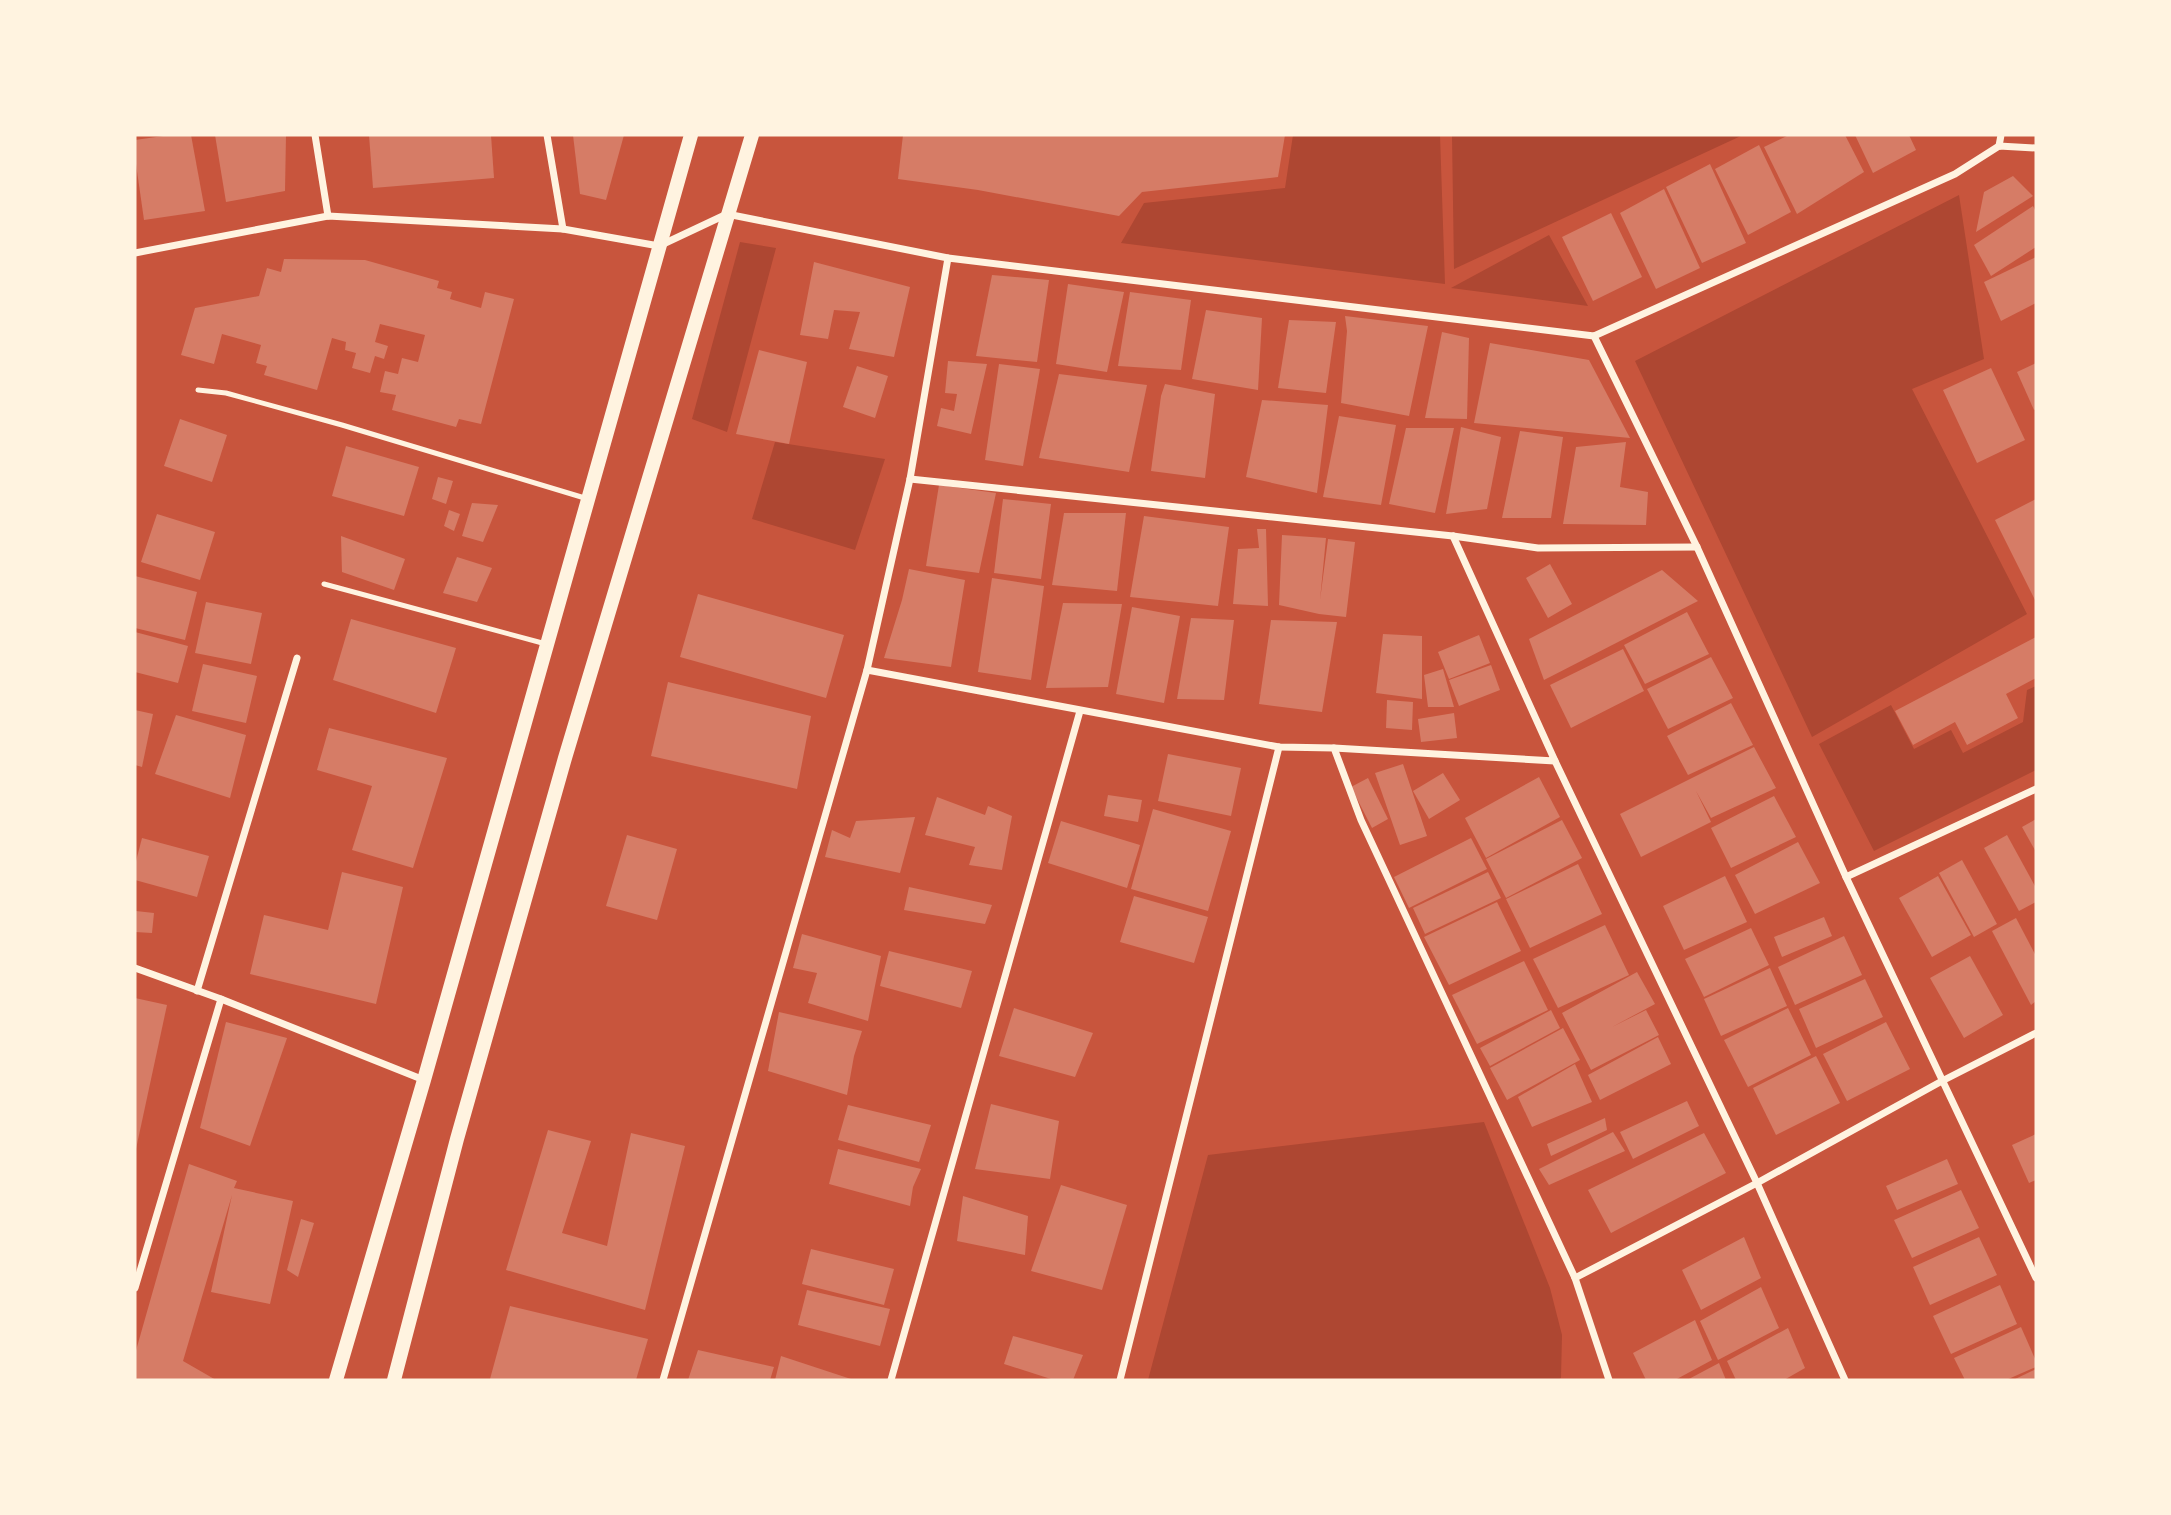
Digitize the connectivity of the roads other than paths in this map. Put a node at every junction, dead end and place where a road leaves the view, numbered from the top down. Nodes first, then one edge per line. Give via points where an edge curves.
1 (315, 135) edge
2 (547, 135) edge
3 (691, 135) edge
4 (752, 135) edge
5 (2001, 135) edge
6 (1999, 146) junction
7 (2036, 148) edge
8 (727, 214) junction
9 (328, 216) junction
10 (563, 229) junction
11 (659, 246) junction
12 (135, 253) edge
13 (948, 258) junction
14 (1594, 336) junction
15 (198, 390) dead end
16 (910, 479) junction
17 (588, 499) junction
18 (1453, 536) junction
19 (1697, 547) junction
20 (324, 584) dead end
21 (546, 644) junction
22 (297, 658) dead end
23 (867, 670) junction
24 (1080, 711) junction
25 (1279, 747) junction
26 (1334, 748) junction
27 (1555, 761) junction
28 (2036, 789) edge
29 (1846, 877) junction
30 (135, 968) edge
31 (197, 990) junction
32 (222, 999) junction
33 (2036, 1033) edge
34 (424, 1080) junction
35 (1942, 1081) junction
36 (1757, 1183) junction
37 (1575, 1278) junction
38 (2036, 1278) edge
39 (135, 1287) edge
40 (336, 1380) edge
41 (394, 1380) edge
42 (663, 1380) edge
43 (891, 1380) edge
44 (1120, 1380) edge
45 (1609, 1380) edge
46 (1845, 1380) edge

1 - 9 street
2 - 10 street
3 - 11 main road
4 - 8 main road
5 - 6 street
6 - 7 street
6 - 14 street via 1955,174
8 - 11 street
8 - 13 street
8 - 41 main road via 565,758
9 - 10 street
9 - 12 street
10 - 11 street
11 - 17 main road
13 - 14 street
13 - 16 street
14 - 19 street
15 - 17 lane via 226,393 342,425
16 - 18 street
16 - 23 street
17 - 21 main road
18 - 19 street via 1538,548
18 - 27 street
19 - 29 street
20 - 21 lane
21 - 34 main road
22 - 31 street
23 - 24 street
23 - 42 street
24 - 25 street
24 - 43 street
25 - 26 street
25 - 44 street
26 - 27 street
26 - 37 street via 1361,820
27 - 36 street
28 - 29 street
29 - 35 street
30 - 31 street
31 - 32 street
32 - 34 street
32 - 39 street
33 - 35 street
34 - 40 main road
35 - 36 street
35 - 38 street
36 - 37 street
36 - 46 street
37 - 45 street

